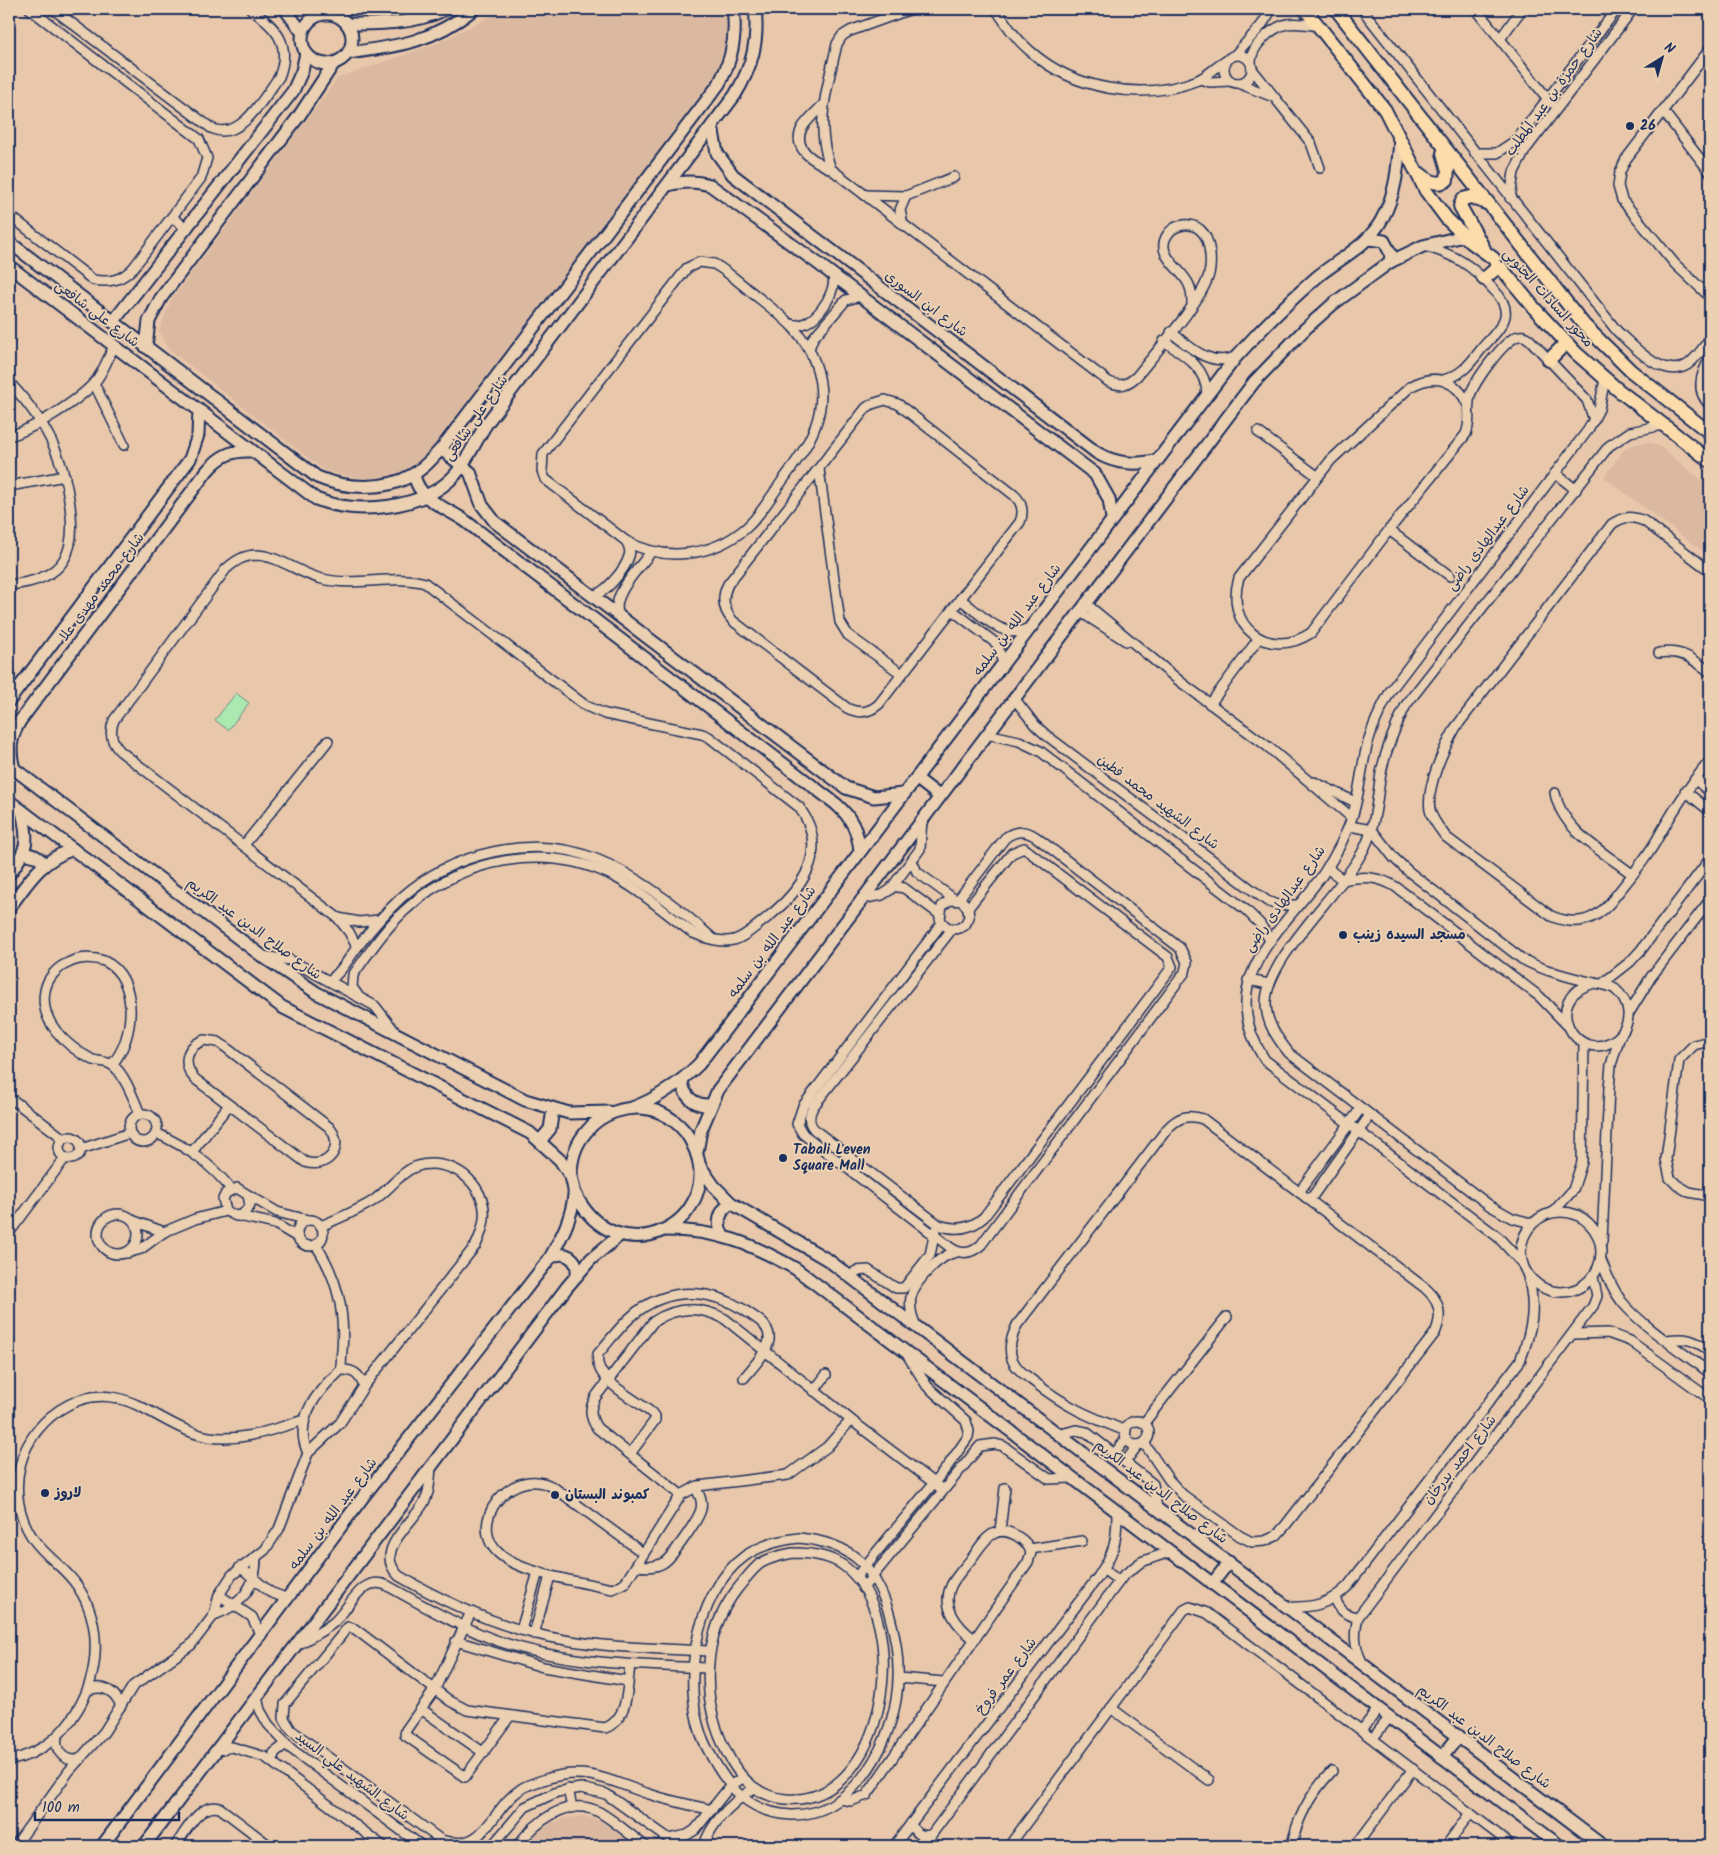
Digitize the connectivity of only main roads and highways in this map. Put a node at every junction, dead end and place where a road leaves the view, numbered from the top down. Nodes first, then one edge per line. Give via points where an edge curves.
1 (285, 9) edge
2 (446, 9) edge
3 (474, 9) edge
4 (733, 9) edge
5 (756, 9) edge
6 (1305, 9) edge
7 (1336, 9) edge
8 (320, 11) edge
9 (348, 24) junction
10 (302, 32) junction
11 (306, 53) junction
12 (348, 53) junction
13 (334, 63) junction
14 (712, 126) junction
15 (1400, 139) junction
16 (1440, 144) junction
17 (1417, 171) junction
18 (668, 185) junction
19 (1486, 203) junction
20 (1464, 236) junction
21 (1369, 239) junction
22 (9, 242) edge
23 (828, 248) junction
24 (1485, 250) junction
25 (816, 262) junction
26 (1390, 262) junction
27 (9, 266) edge
28 (1499, 266) junction
29 (1484, 279) road end
30 (113, 322) junction
31 (1566, 343) junction
32 (146, 347) junction
33 (1549, 360) road end
34 (986, 368) junction
35 (183, 376) junction
36 (974, 383) junction
37 (172, 390) junction
38 (199, 410) junction
39 (1710, 433) edge
40 (441, 449) junction
41 (251, 451) junction
42 (1156, 461) junction
43 (1710, 461) edge
44 (462, 465) junction
45 (414, 474) junction
46 (426, 497) junction
47 (1112, 518) junction
48 (9, 701) edge
49 (11, 767) edge
50 (916, 778) junction
51 (903, 794) junction
52 (939, 796) junction
53 (9, 801) edge
54 (22, 811) junction
55 (73, 849) junction
56 (860, 851) junction
57 (24, 853) junction
58 (45, 863) junction
59 (9, 874) edge
60 (9, 908) edge
61 (682, 1080) junction
62 (710, 1105) junction
63 (632, 1108) junction
64 (553, 1109) junction
65 (615, 1112) junction
66 (540, 1141) junction
67 (697, 1152) junction
68 (700, 1166) junction
69 (571, 1177) junction
70 (575, 1193) junction
71 (731, 1202) junction
72 (665, 1230) junction
73 (620, 1235) junction
74 (723, 1236) junction
75 (550, 1258) junction
76 (577, 1275) junction
77 (1229, 1562) junction
78 (1212, 1584) junction
79 (1459, 1736) junction
80 (1442, 1758) junction
81 (106, 1844) edge
82 (144, 1846) edge
83 (1560, 1846) edge
84 (1603, 1846) edge

1 - 10 main road
2 - 9 main road via 412,22
3 - 12 main road via 449,27 412,43
4 - 40 main road, شارع على شافعى via 735,36 732,53 719,84
5 - 14 main road, شارع على شافعى via 757,35 752,62 735,95
6 - 15 main road, محور السادات الجنوبي via 1385,110
7 - 16 main road, محور السادات الجنوبي
8 - 9 main road via 333,14
8 - 10 main road
9 - 12 main road via 352,44
10 - 11 main road
11 - 13 main road via 324,64
11 - 30 main road, شارع على شافعى via 293,91
12 - 13 main road
13 - 32 main road, شارع على شافعى via 299,116 161,298 149,321
14 - 18 main road, شارع على شافعى
14 - 23 main road, شارع ابن السورى via 717,153 733,175
15 - 17 main road, محور السادات الجنوبي
15 - 21 main road, شارع عبد الله بن سلمه via 1397,180 1391,201
16 - 17 main road via 1448,170 1447,180 1432,182
16 - 19 main road, محور السادات الجنوبي
17 - 20 main road, محور السادات الجنوبي via 1436,205
18 - 25 main road via 689,182 710,185
18 - 44 main road, شارع على شافعى via 487,423
19 - 24 main road via 1471,197 1463,199 1460,206
19 - 39 main road, محور السادات الجنوبي via 1593,335 1637,376
20 - 24 main road, محور السادات الجنوبي
20 - 26 main road via 1423,246
21 - 26 main road via 1384,241 1391,254
21 - 42 main road, شارع عبد الله بن سلمه via 1290,300 1236,357
22 - 30 main road, شارع على شافعى
23 - 25 main road
23 - 34 main road, شارع ابن السورى
24 - 28 main road, محور السادات الجنوبي
25 - 36 main road
26 - 52 main road via 1332,304 1254,382
27 - 37 main road, شارع على شافعى
28 - 29 main road
28 - 31 main road, محور السادات الجنوبي
30 - 32 main road, شارع على شافعى
31 - 33 main road
31 - 43 main road, محور السادات الجنوبي via 1605,379
32 - 35 main road, شارع على شافعى
34 - 36 main road
34 - 42 main road, شارع ابن السورى via 1107,458 1130,464
35 - 37 main road
35 - 45 main road, شارع على شافعى via 300,466 325,480 342,485 375,486
36 - 47 main road via 1095,474 1106,490
37 - 38 main road, شارع على شافعى
38 - 41 main road, شارع على شافعى
38 - 48 main road, شارع محمد مهدى علا via 198,435 190,458
40 - 44 main road
40 - 45 main road, شارع على شافعى
41 - 46 main road, شارع على شافعى via 316,499 341,507 367,509
41 - 49 main road, شارع محمد مهدى علا via 238,450 226,454 207,471 20,721 10,744
42 - 47 main road, شارع عبد الله بن سلمه
44 - 46 main road, شارع على شافعى via 448,481
44 - 51 main road via 470,472 478,496 491,518 846,788 874,797
45 - 46 main road via 417,486
46 - 56 main road via 464,520 836,804 851,820
47 - 50 main road, شارع عبد الله بن سلمه
49 - 64 main road, شارع صلاح الدين عبد الكريم via 262,956 317,993 525,1100
50 - 51 main road, شارع عبد الله بن سلمه
50 - 52 main road
51 - 56 main road, شارع عبد الله بن سلمه
52 - 62 main road via 718,1090
53 - 54 main road
54 - 55 main road
54 - 57 main road via 27,837
55 - 58 main road
55 - 66 main road via 282,1007
56 - 61 main road, شارع عبد الله بن سلمه via 699,1064
57 - 58 main road
57 - 59 main road
58 - 60 main road
61 - 62 main road via 689,1098 699,1104
61 - 63 main road, شارع عبد الله بن سلمه via 652,1100
62 - 67 main road
63 - 65 main road
63 - 67 main road via 648,1110 671,1120 689,1137
64 - 65 main road, شارع صلاح الدين عبد الكريم via 592,1114
64 - 66 main road via 550,1129
65 - 69 main road via 600,1119 582,1137 572,1160
66 - 69 main road via 560,1160
67 - 68 main road
68 - 71 main road, شارع صلاح الدين عبد الكريم
68 - 72 main road via 700,1182 692,1204 678,1222
69 - 70 main road
70 - 73 main road via 592,1220
70 - 75 main road, شارع عبد الله بن سلمه via 564,1234
71 - 74 main road via 719,1220
71 - 77 main road, شارع صلاح الدين عبد الكريم via 809,1248 850,1277
72 - 73 main road via 651,1236
72 - 74 main road via 692,1230
73 - 76 main road
74 - 78 main road via 745,1242 796,1269
75 - 76 main road via 562,1254 570,1256 577,1266
75 - 81 main road, شارع عبد الله بن سلمه via 363,1498
76 - 82 main road
77 - 78 main road
77 - 79 main road, شارع صلاح الدين عبد الكريم
78 - 80 main road
79 - 80 main road
79 - 84 main road, شارع صلاح الدين عبد الكريم
80 - 83 main road

